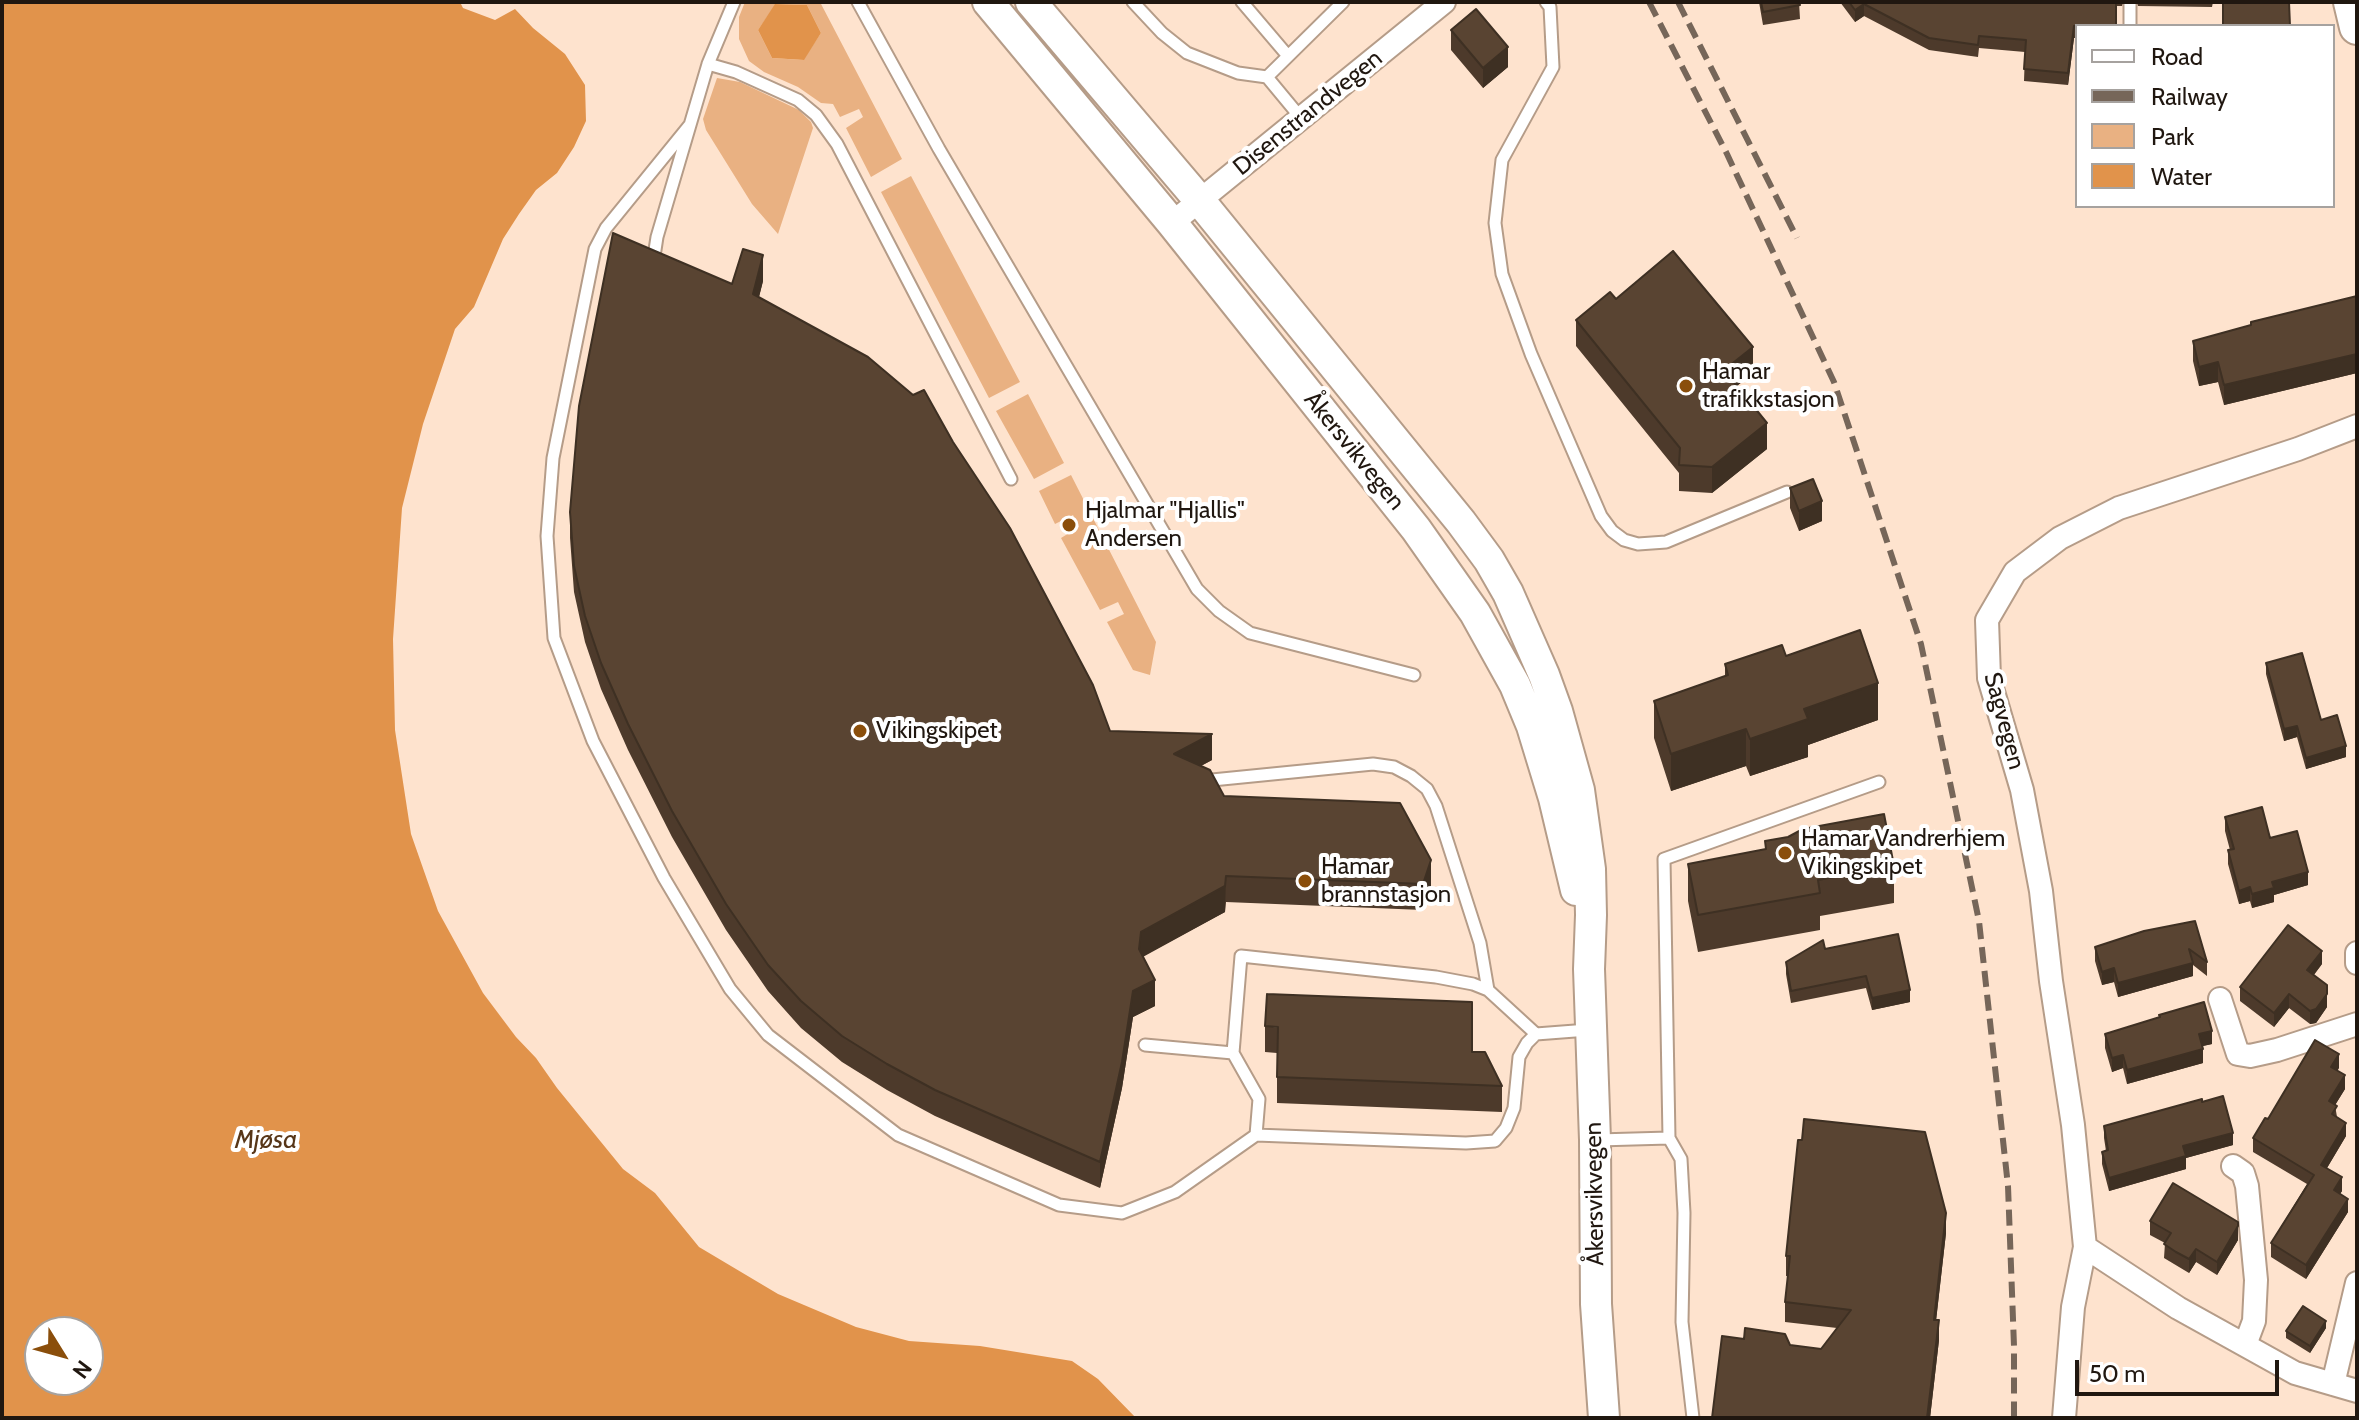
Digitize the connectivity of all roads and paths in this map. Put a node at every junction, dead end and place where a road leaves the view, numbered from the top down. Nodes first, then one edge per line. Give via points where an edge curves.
1 (734, 2) edge
2 (858, 2) edge
3 (988, 2) edge
4 (1031, 2) edge
5 (1133, 2) edge
6 (1242, 2) edge
7 (1343, 2) edge
8 (1444, 2) edge
9 (1546, 2) edge
10 (2130, 2) edge
11 (2351, 2) edge
12 (2130, 24) edge
13 (2357, 27) edge
14 (1288, 56) junction
15 (708, 64) junction
16 (1267, 77) junction
17 (1301, 118) junction
18 (689, 126) junction
19 (1200, 201) junction
20 (1172, 223) junction
21 (653, 263) edge
22 (2357, 426) edge
23 (1011, 479) dead end
24 (1787, 492) dead end
25 (1414, 675) dead end
26 (1202, 781) edge
27 (1879, 782) dead end
28 (2357, 953) edge
29 (2357, 963) edge
30 (1589, 969) junction
31 (1488, 990) junction
32 (2220, 999) dead end
33 (2357, 1024) edge
34 (1591, 1030) junction
35 (1536, 1034) junction
36 (1145, 1045) dead end
37 (1233, 1053) junction
38 (1256, 1135) junction
39 (1669, 1138) junction
40 (1595, 1140) junction
41 (2233, 1166) dead end
42 (2085, 1247) junction
43 (2357, 1283) edge
44 (2245, 1345) junction
45 (2333, 1384) junction
46 (2357, 1391) edge
47 (1604, 1418) edge
48 (1693, 1418) edge
49 (2064, 1418) edge

1 - 15 lane
2 - 25 lane via 1197,589 1250,633
3 - 20 street, Åkersvikvegen
4 - 19 street, Åkersvikvegen
5 - 16 lane via 1187,53 1238,73
6 - 14 lane
7 - 14 lane
8 - 17 street, Disenstrandvegen
9 - 24 lane via 1553,67 1502,160 1495,223 1502,274 1601,516 1624,540 1666,542
10 - 12 lane
11 - 13 main road
14 - 16 lane
15 - 18 lane
15 - 23 lane via 763,83 816,115 837,144
16 - 17 lane
17 - 19 street, Disenstrandvegen
18 - 21 lane
18 - 38 lane via 606,228 595,249 553,458 547,536 554,638 593,741 664,878 730,989 768,1035 898,1135 1029,1192 1059,1205 1122,1213 1175,1192
19 - 20 street, Disenstrandvegen
19 - 30 street, Åkersvikvegen via 1461,522 1508,593 1553,699 1579,790 1590,869
20 - 30 street, Åkersvikvegen via 1416,529 1475,613 1532,726 1575,884
22 - 42 street, Sagvegen via 2119,508 2060,538 2015,572 1987,620 1989,678 2022,790 2041,891
26 - 31 lane via 1373,764 1411,776 1436,806 1480,943
27 - 39 lane via 1664,859
28 - 29 street
30 - 34 street, Åkersvikvegen
31 - 35 lane
31 - 37 lane via 1436,977 1241,956
32 - 33 street via 2238,1054 2277,1050
34 - 35 lane
34 - 40 street, Åkersvikvegen
35 - 38 lane via 1519,1057 1514,1108 1495,1141
36 - 37 lane
37 - 38 lane via 1259,1099
39 - 40 lane
39 - 48 lane via 1681,1159 1684,1186 1682,1322
40 - 47 street, Åkersvikvegen via 1596,1304
41 - 44 street via 2243,1173 2247,1186 2256,1280 2254,1321
42 - 44 street
42 - 49 street, Sagvegen via 2073,1307
43 - 45 street
44 - 45 street via 2295,1373
45 - 46 street

